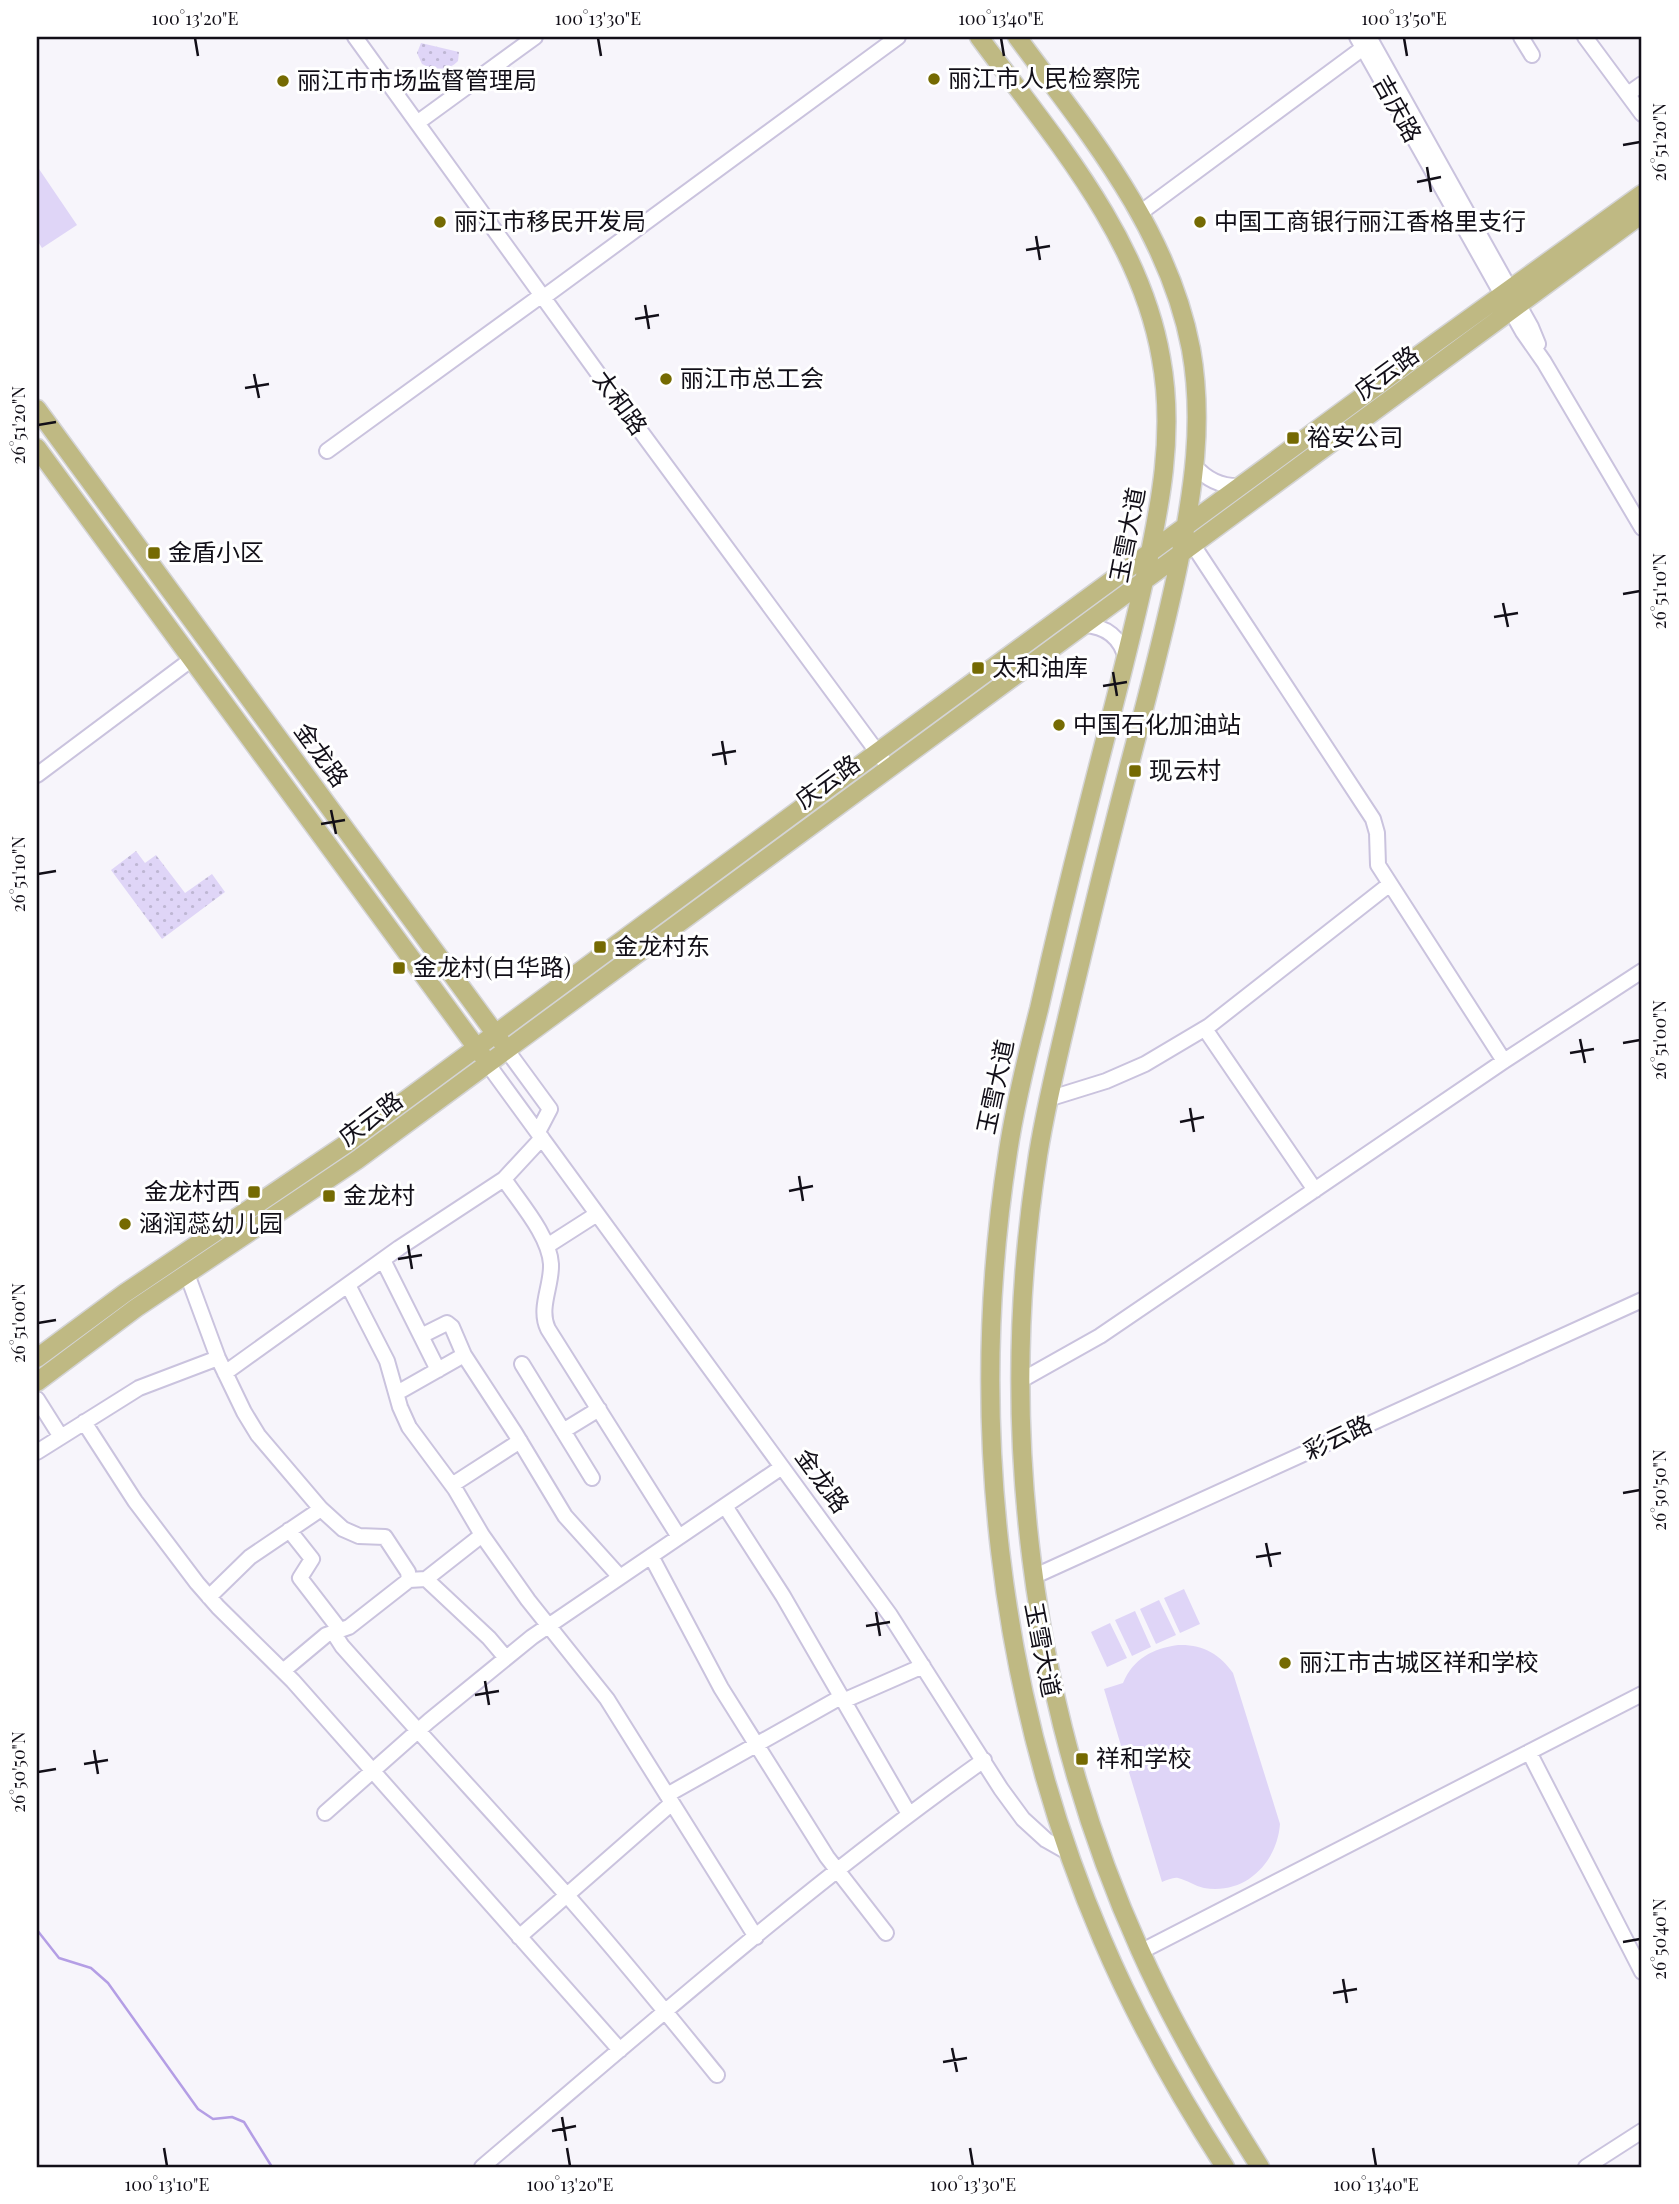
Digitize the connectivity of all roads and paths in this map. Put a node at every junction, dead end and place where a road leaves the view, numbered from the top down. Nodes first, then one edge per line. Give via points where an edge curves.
1 (355, 37) edge
2 (535, 37) edge
3 (898, 37) edge
4 (979, 37) edge
5 (1017, 37) edge
6 (1521, 37) edge
7 (1585, 37) edge
8 (1363, 40) edge
9 (1532, 55) dead end
10 (1642, 84) edge
11 (1628, 94) junction
12 (1642, 114) edge
13 (417, 123) junction
14 (1642, 194) edge
15 (1140, 213) junction
16 (1642, 214) edge
17 (543, 296) junction
18 (1511, 300) junction
19 (37, 409) edge
20 (37, 448) edge
21 (327, 451) dead end
22 (1195, 466) junction
23 (1241, 486) junction
24 (1185, 527) junction
25 (1642, 528) edge
26 (1186, 550) junction
27 (1150, 553) junction
28 (1144, 581) junction
29 (1084, 625) junction
30 (192, 659) junction
31 (1126, 659) junction
32 (877, 752) junction
33 (888, 768) junction
34 (37, 775) edge
35 (1390, 884) junction
36 (1642, 971) edge
37 (1205, 1029) junction
38 (494, 1033) junction
39 (476, 1047) junction
40 (506, 1049) junction
41 (1504, 1061) junction
42 (487, 1063) junction
43 (1048, 1099) junction
44 (540, 1135) junction
45 (504, 1179) junction
46 (1315, 1190) junction
47 (597, 1214) junction
48 (547, 1246) junction
49 (383, 1260) junction
50 (187, 1274) junction
51 (348, 1285) junction
52 (1642, 1300) edge
53 (421, 1336) junction
54 (464, 1355) junction
55 (37, 1358) edge
56 (218, 1358) junction
57 (523, 1364) dead end
58 (438, 1370) junction
59 (225, 1373) junction
60 (1020, 1381) junction
61 (37, 1382) edge
62 (397, 1393) junction
63 (37, 1399) edge
64 (598, 1409) junction
65 (84, 1422) junction
66 (564, 1430) junction
67 (61, 1437) junction
68 (520, 1441) junction
69 (37, 1452) edge
70 (782, 1467) junction
71 (592, 1478) dead end
72 (452, 1485) junction
73 (725, 1506) junction
74 (321, 1509) junction
75 (289, 1531) junction
76 (482, 1535) junction
77 (679, 1537) junction
78 (651, 1556) junction
79 (1035, 1576) junction
80 (620, 1577) junction
81 (426, 1579) junction
82 (409, 1580) junction
83 (209, 1597) junction
84 (549, 1626) junction
85 (337, 1631) junction
86 (506, 1658) junction
87 (923, 1666) junction
88 (284, 1671) junction
89 (1642, 1694) edge
90 (842, 1699) junction
91 (417, 1731) junction
92 (757, 1745) junction
93 (1529, 1752) junction
94 (984, 1760) junction
95 (372, 1771) junction
96 (670, 1799) junction
97 (325, 1813) dead end
98 (909, 1814) junction
99 (1069, 1853) junction
100 (838, 1871) junction
101 (566, 1896) junction
102 (886, 1933) dead end
103 (519, 1937) junction
104 (756, 1937) junction
105 (1140, 1952) junction
106 (1642, 1972) edge
107 (666, 2012) junction
108 (620, 2050) junction
109 (717, 2075) dead end
110 (1642, 2131) edge
111 (482, 2167) edge
112 (1224, 2167) edge
113 (1260, 2167) edge
114 (1586, 2167) edge

1 - 13 street, 太和路
2 - 13 street
3 - 17 street
4 - 27 main road, 玉雪大道 via 1102,208 1148,305 1161,354 1167,414 1165,468
5 - 15 main road, 玉雪大道
6 - 9 street
7 - 11 street
8 - 15 street
8 - 18 street, 吉庆路
10 - 11 street
11 - 12 street
13 - 17 street, 太和路
14 - 18 main road, 庆云路
15 - 22 main road, 玉雪大道 via 1166,266 1186,326 1196,395
16 - 18 main road, 庆云路
17 - 21 street
17 - 32 street, 太和路
18 - 23 main road, 庆云路
18 - 25 street, 吉庆路
18 - 26 main road, 庆云路
19 - 38 main road, 金龙路
20 - 30 main road, 金龙路
22 - 23 street via 1212,481
22 - 24 main road, 玉雪大道
23 - 24 main road, 庆云路
24 - 26 main road, 玉雪大道
24 - 27 main road, 庆云路
26 - 28 main road, 庆云路
26 - 35 street via 1373,819 1378,865
26 - 43 main road, 玉雪大道
27 - 28 main road, 玉雪大道
27 - 32 main road, 庆云路
28 - 29 main road, 庆云路
28 - 31 main road, 玉雪大道
29 - 31 street via 1114,636
29 - 33 main road, 庆云路
30 - 34 street
30 - 39 main road, 金龙路
31 - 99 main road, 玉雪大道 via 1019,1093 1002,1195 992,1317 991,1432 1006,1590 1033,1731
32 - 33 street, 太和路
32 - 38 main road, 庆云路
33 - 40 main road, 庆云路
35 - 37 street
35 - 41 street
36 - 41 street
37 - 43 street via 1135,1068
37 - 46 street
38 - 39 main road, 庆云路
38 - 40 main road, 金龙路
39 - 42 main road, 金龙路
39 - 55 main road, 庆云路 via 346,1144
40 - 42 main road, 庆云路
40 - 44 street, 金龙路 via 550,1109
41 - 46 street
42 - 44 street, 金龙路
42 - 50 main road, 庆云路 via 357,1160
43 - 60 main road, 玉雪大道 via 1028,1239
44 - 45 street
44 - 47 street, 金龙路
45 - 48 street
45 - 49 street
46 - 60 street via 1100,1336
47 - 48 street
47 - 70 street, 金龙路
48 - 64 street via 551,1270 545,1323
49 - 51 street
49 - 53 street
50 - 56 street
50 - 61 main road, 庆云路
51 - 59 street
51 - 62 street via 382,1351
52 - 79 street, 彩云路
53 - 54 street via 447,1324
53 - 58 street
54 - 58 street
54 - 68 street
56 - 59 street
56 - 65 street via 139,1388
57 - 66 street
58 - 62 street
59 - 74 street via 253,1428
60 - 79 main road, 玉雪大道 via 1023,1466
62 - 72 street via 409,1427
63 - 67 street
64 - 66 street
64 - 77 street
65 - 67 street
65 - 83 street via 155,1530
66 - 71 street
67 - 69 street
68 - 72 street
68 - 80 street via 565,1517
70 - 73 street
70 - 87 street, 金龙路
72 - 76 street
73 - 77 street
73 - 90 street
74 - 75 street
74 - 82 street via 349,1533 385,1537
75 - 83 street via 250,1557
75 - 85 street via 312,1559 300,1578
76 - 81 street
76 - 84 street
77 - 78 street
78 - 80 street
78 - 92 street via 721,1688
79 - 105 main road, 玉雪大道 via 1048,1658 1077,1783
80 - 84 street
81 - 82 street
81 - 86 street
82 - 85 street via 349,1627
83 - 88 street
84 - 86 street
84 - 96 street via 607,1699
85 - 88 street
85 - 91 street via 342,1647
86 - 91 street
87 - 90 street
87 - 94 street, 金龙路
88 - 95 street
89 - 93 street
90 - 92 street
90 - 98 street
91 - 95 street
91 - 101 street
92 - 96 street
92 - 100 street
93 - 105 street
93 - 106 street
94 - 98 street
94 - 99 street, 金龙路 via 1023,1819
95 - 97 street
95 - 103 street
96 - 101 street
96 - 104 street
98 - 100 street
99 - 112 main road, 玉雪大道 via 1137,2015
100 - 102 street
100 - 104 street
101 - 103 street
101 - 107 street
103 - 108 street
104 - 107 street
105 - 113 main road, 玉雪大道 via 1178,2030
107 - 108 street
107 - 109 street
108 - 111 street
110 - 114 street

